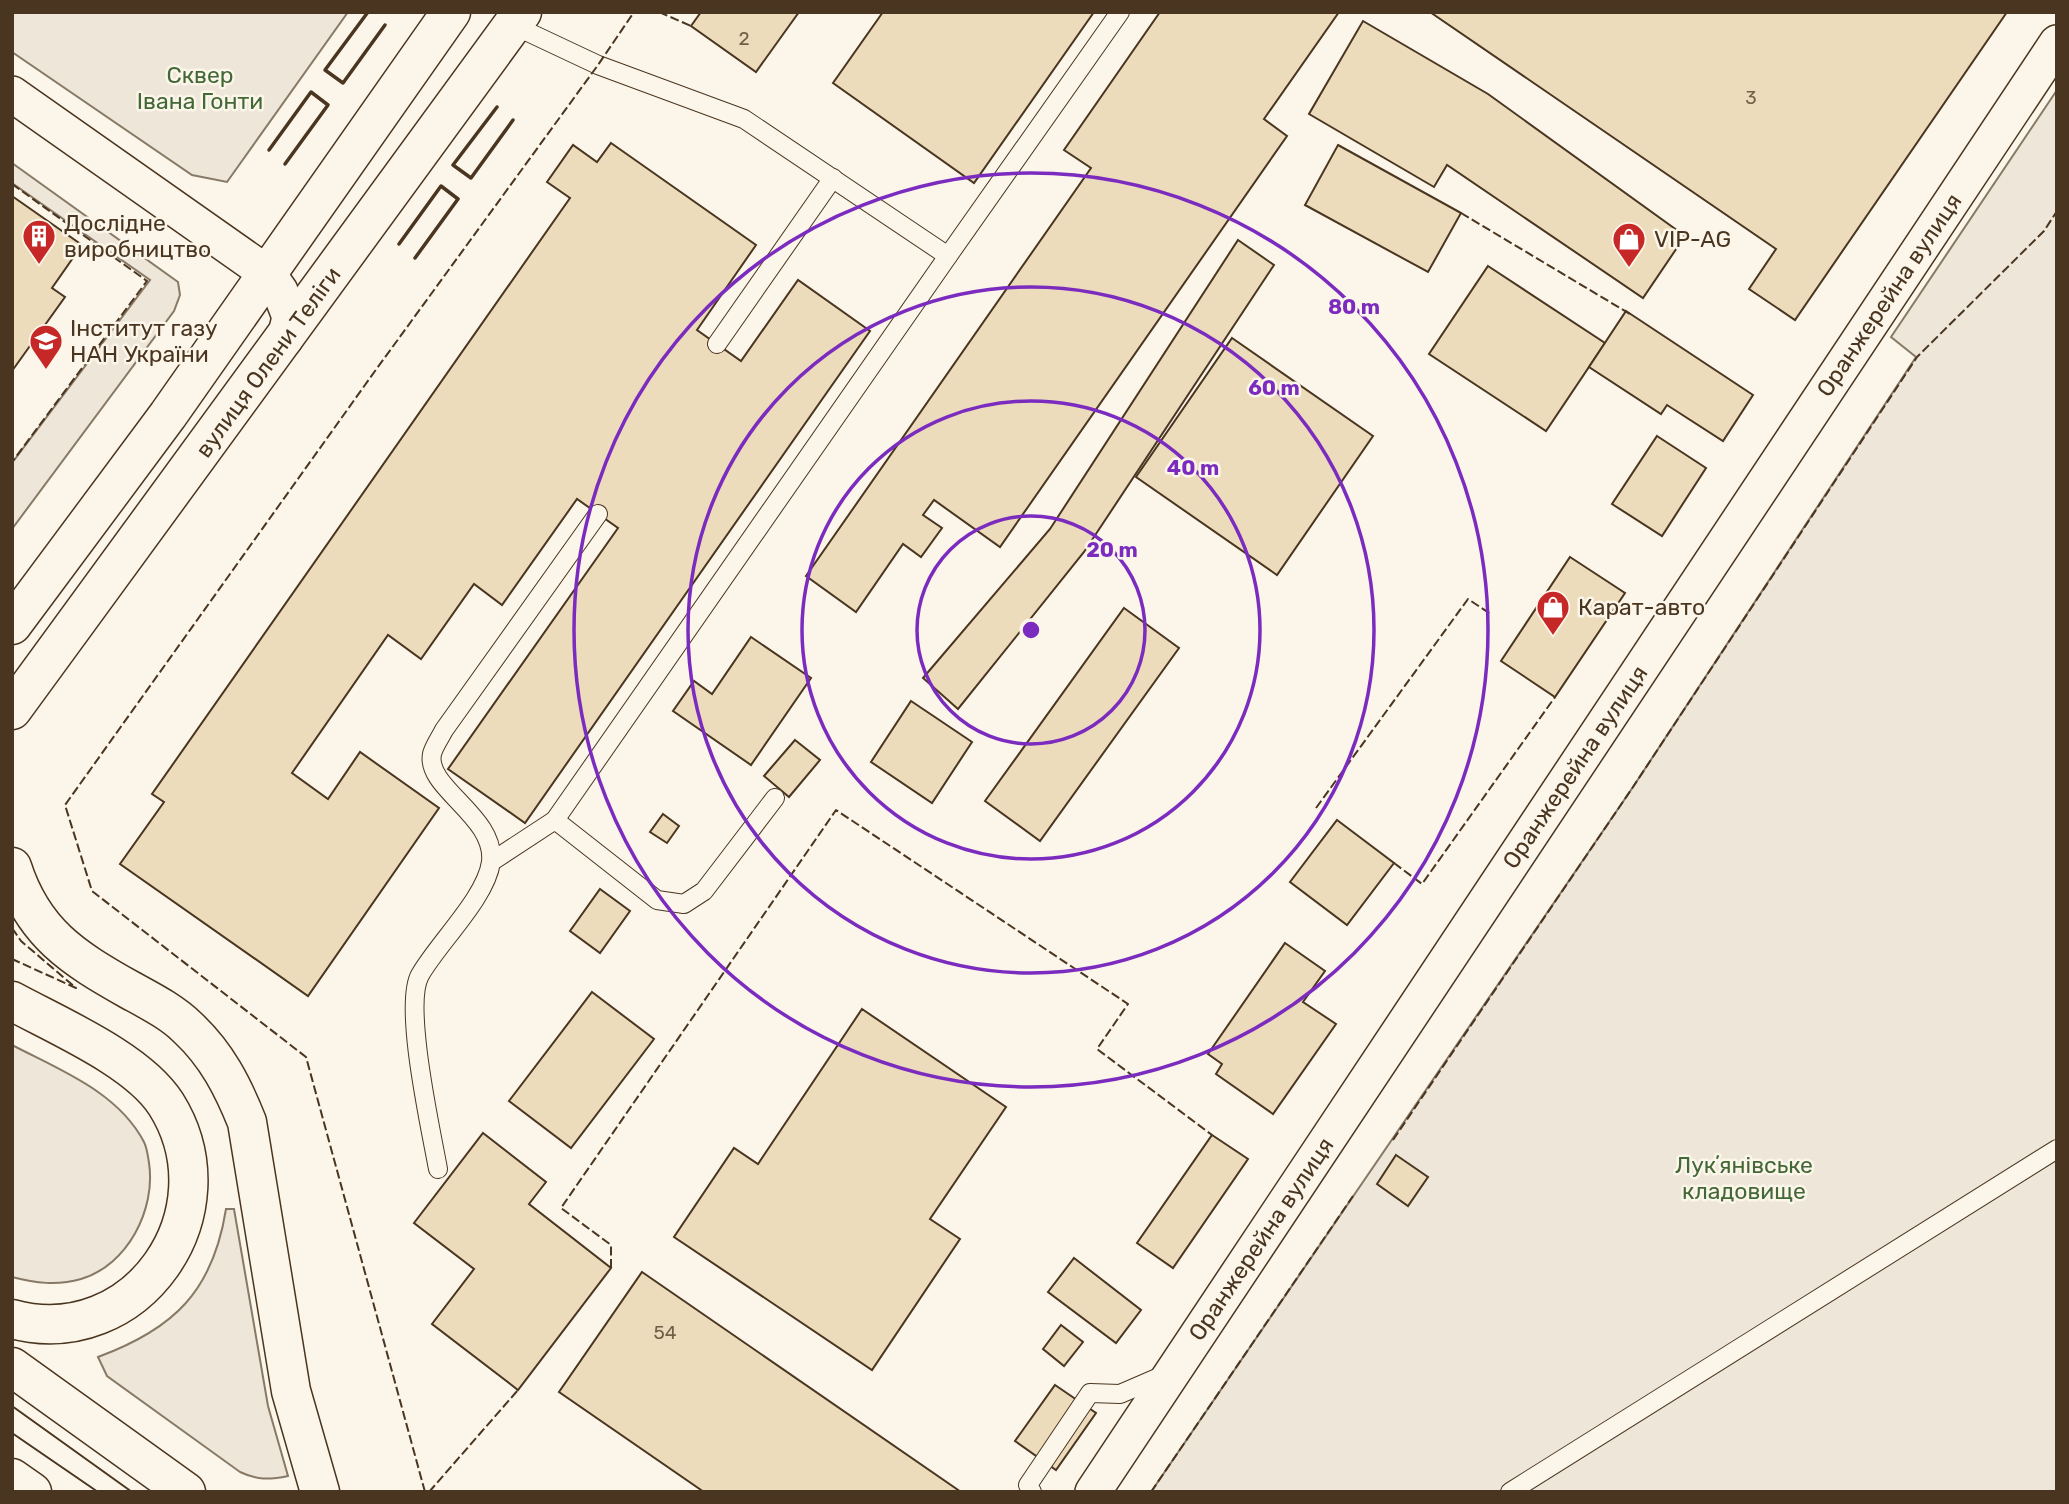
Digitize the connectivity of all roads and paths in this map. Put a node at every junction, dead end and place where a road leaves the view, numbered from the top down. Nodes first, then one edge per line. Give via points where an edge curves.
1 (451, 12) edge
2 (1120, 12) edge
3 (517, 19) edge
4 (2057, 43) edge
5 (12, 94) edge
6 (834, 178) junction
7 (948, 256) junction
8 (268, 274) junction
9 (285, 339) junction
10 (717, 344) dead end
11 (598, 514) dead end
12 (12, 625) edge
13 (12, 710) edge
14 (775, 798) dead end
15 (555, 820) junction
16 (491, 862) junction
17 (12, 867) edge
18 (12, 1001) edge
19 (2057, 1149) edge
20 (438, 1169) dead end
21 (12, 1319) edge
22 (12, 1367) edge
23 (1173, 1371) junction
24 (12, 1478) edge
25 (32, 1492) edge
26 (186, 1492) edge
27 (320, 1492) edge
28 (1032, 1492) edge
29 (1093, 1492) edge
30 (1510, 1492) edge

1 - 8 main road
2 - 7 lane
3 - 6 lane via 598,65 744,118
3 - 9 main road, вулиця Олени Теліги
4 - 23 street, Оранжерейна вулиця
5 - 8 street
6 - 7 lane
6 - 10 lane
7 - 15 lane
8 - 9 street via 290,317
8 - 12 main road
9 - 13 main road, вулиця Олени Теліги
11 - 16 lane via 444,730 432,755 435,776 487,836
14 - 15 lane via 704,891 684,904 657,900
15 - 16 lane
16 - 20 lane via 479,893 419,976 413,992 413,1018
17 - 27 main road via 32,912 47,932 95,970 187,1026 211,1052 232,1086 247,1122 291,1391
18 - 21 main road via 110,1055 143,1079 165,1102 181,1133 188,1170 181,1231 170,1255 129,1297 104,1312 75,1321 52,1324
19 - 30 lane
22 - 26 main road
23 - 28 lane via 1120,1394 1090,1394 1028,1485
23 - 29 street, Оранжерейна вулиця
24 - 25 main road

